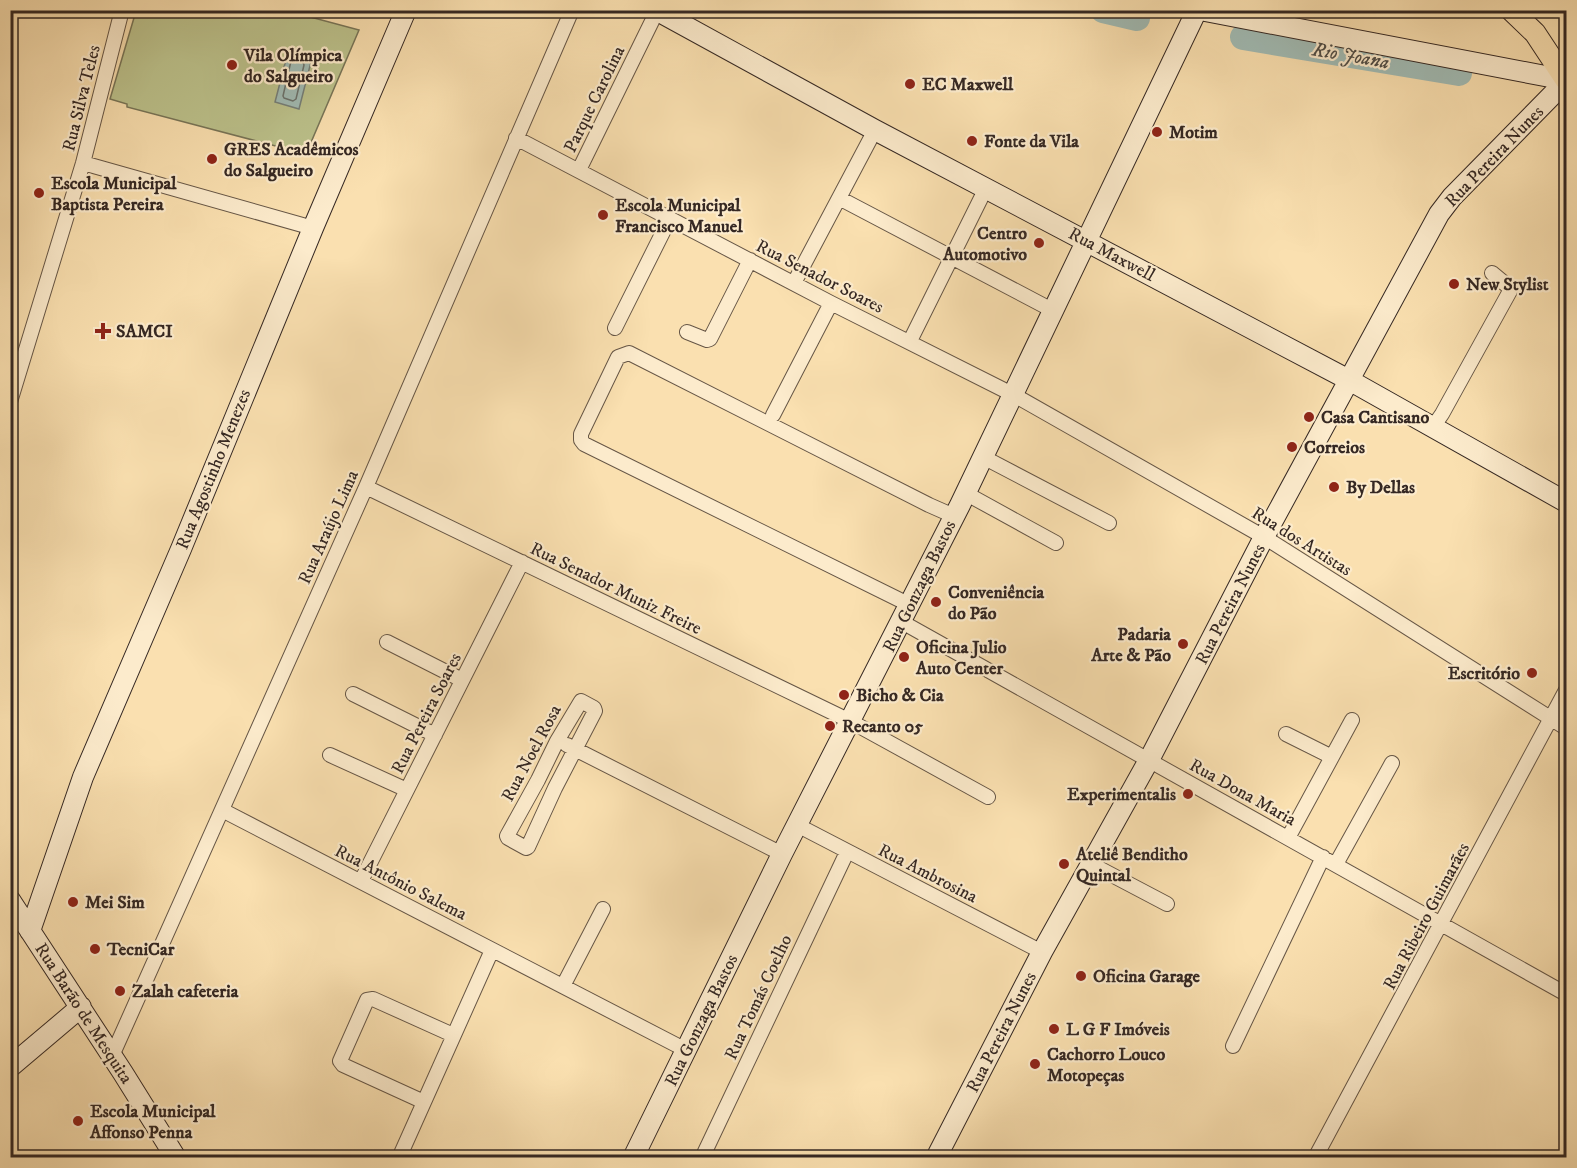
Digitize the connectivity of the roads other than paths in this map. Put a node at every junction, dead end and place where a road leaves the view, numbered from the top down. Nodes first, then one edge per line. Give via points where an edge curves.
1 (122, 10) edge
2 (406, 10) edge
3 (572, 10) edge
4 (1199, 10) edge
5 (1511, 10) edge
6 (656, 11) edge
7 (1566, 80) edge
8 (875, 130) junction
9 (516, 138) junction
10 (83, 164) junction
11 (579, 170) junction
12 (986, 188) junction
13 (839, 198) junction
14 (670, 218) junction
15 (313, 228) junction
16 (1087, 241) junction
17 (951, 258) junction
18 (750, 260) junction
19 (1492, 273) dead end
20 (794, 283) junction
21 (831, 303) junction
22 (1054, 312) junction
23 (615, 328) dead end
24 (687, 332) dead end
25 (910, 341) junction
26 (1350, 380) junction
27 (1014, 394) junction
28 (10, 402) edge
29 (773, 415) dead end
30 (1433, 427) junction
31 (983, 457) junction
32 (366, 487) junction
33 (965, 493) junction
34 (1566, 502) edge
35 (954, 516) junction
36 (1109, 523) dead end
37 (1264, 537) junction
38 (1056, 543) dead end
39 (522, 562) junction
40 (906, 614) junction
41 (387, 642) dead end
42 (462, 680) junction
43 (1566, 690) edge
44 (353, 694) dead end
45 (1552, 719) junction
46 (1352, 720) dead end
47 (850, 721) junction
48 (1566, 728) edge
49 (1286, 734) dead end
50 (435, 735) junction
51 (557, 741) junction
52 (575, 748) junction
53 (330, 755) dead end
54 (1332, 757) junction
55 (1149, 760) junction
56 (1392, 763) dead end
57 (407, 790) junction
58 (988, 797) dead end
59 (222, 810) junction
60 (797, 825) junction
61 (1288, 838) junction
62 (847, 852) junction
63 (782, 854) junction
64 (1323, 857) junction
65 (1091, 864) junction
66 (1336, 864) junction
67 (361, 881) junction
68 (10, 900) edge
69 (1167, 904) dead end
70 (603, 909) dead end
71 (1442, 924) junction
72 (30, 931) junction
73 (492, 950) junction
74 (1042, 952) junction
75 (563, 987) junction
76 (1566, 994) edge
77 (81, 1007) junction
78 (453, 1035) junction
79 (1233, 1046) dead end
80 (686, 1050) junction
81 (112, 1056) junction
82 (10, 1067) edge
83 (424, 1102) junction
84 (176, 1158) edge
85 (399, 1158) edge
86 (633, 1158) edge
87 (702, 1158) edge
88 (936, 1158) edge
89 (1315, 1158) edge

1 - 10 street, Rua Silva Teles
2 - 15 main road, Rua Agostinho Menezes
3 - 9 street, Rua Araújo Lima
4 - 7 main road
4 - 16 main road, Rua Gonzaga Bastos
5 - 7 main road via 1534,33
6 - 8 main road, Rua Maxwell
6 - 11 street, Parque Carolina
7 - 26 main road, Rua Pereira Nunes via 1439,213
8 - 12 main road, Rua Maxwell
8 - 13 street
9 - 11 street, Rua Senador Soares
9 - 32 street, Rua Araújo Lima
10 - 15 street
10 - 28 street, Rua Silva Teles
11 - 14 street, Rua Senador Soares
12 - 16 main road, Rua Maxwell
12 - 17 street
13 - 17 street
13 - 20 street
14 - 18 street, Rua Senador Soares
14 - 23 street
15 - 72 main road, Rua Agostinho Menezes via 83,777
16 - 22 main road, Rua Gonzaga Bastos
16 - 26 main road, Rua Maxwell
17 - 22 street
17 - 25 street
18 - 20 street, Rua Senador Soares
18 - 24 street via 710,339
19 - 30 street via 1510,291
20 - 21 street, Rua Senador Soares
21 - 25 street, Rua Senador Soares
21 - 29 street
22 - 27 main road, Rua Gonzaga Bastos
25 - 27 street, Rua Senador Soares
26 - 30 main road, Rua Maxwell
26 - 37 main road, Rua Pereira Nunes
27 - 31 main road, Rua Gonzaga Bastos
27 - 37 street, Rua dos Artistas
30 - 34 main road, Rua Maxwell
31 - 33 main road, Rua Gonzaga Bastos
31 - 36 street
32 - 39 street, Rua Senador Muniz Freire
32 - 59 street, Rua Araújo Lima
33 - 35 main road, Rua Gonzaga Bastos
33 - 38 street
35 - 40 main road, Rua Gonzaga Bastos
35 - 40 street, Rua Dona Maria via 629,353 618,357 581,434 584,444
37 - 45 street, Rua dos Artistas
37 - 55 main road, Rua Pereira Nunes
39 - 42 street, Rua Pereira Soares
39 - 47 street, Rua Senador Muniz Freire
40 - 47 main road, Rua Gonzaga Bastos
40 - 55 street, Rua Dona Maria
41 - 42 street
42 - 50 street, Rua Pereira Soares
43 - 45 street, Rua Ribeiro Guimarães
44 - 50 street
45 - 48 street, Rua dos Artistas
45 - 71 street, Rua Ribeiro Guimarães
46 - 54 street
47 - 58 street, Rua Senador Muniz Freire
47 - 60 main road, Rua Gonzaga Bastos
49 - 54 street
50 - 57 street, Rua Pereira Soares
51 - 52 street
51 - 52 street, Rua Noel Rosa via 581,701 595,711
51 - 52 street, Rua Noel Rosa via 507,836 526,848
52 - 63 street
53 - 57 street
54 - 61 street
55 - 61 street, Rua Dona Maria
55 - 65 main road, Rua Pereira Nunes
56 - 66 street
57 - 67 street, Rua Pereira Soares
59 - 67 street, Rua Antônio Salema
59 - 81 street, Rua Araújo Lima
60 - 62 street, Rua Ambrosina
60 - 63 main road, Rua Gonzaga Bastos
61 - 64 street, Rua Dona Maria
62 - 74 street, Rua Ambrosina
62 - 87 street, Rua Tomás Coelho
63 - 80 main road, Rua Gonzaga Bastos
64 - 66 street, Rua Dona Maria
64 - 79 street
65 - 69 street
65 - 74 main road, Rua Pereira Nunes
66 - 71 street, Rua Dona Maria
67 - 73 street, Rua Antônio Salema
68 - 72 main road, Rua Barão de Mesquita
70 - 75 street
71 - 76 street, Rua Dona Maria
71 - 89 street, Rua Ribeiro Guimarães
72 - 77 main road, Rua Barão de Mesquita
73 - 75 street, Rua Antônio Salema
73 - 78 street
74 - 88 main road, Rua Pereira Nunes
75 - 80 street, Rua Antônio Salema
77 - 81 main road, Rua Barão de Mesquita
77 - 82 main road
78 - 83 street
78 - 83 street via 373,999 367,1000 340,1061
80 - 86 main road, Rua Gonzaga Bastos
81 - 84 main road, Rua Barão de Mesquita
83 - 85 street

